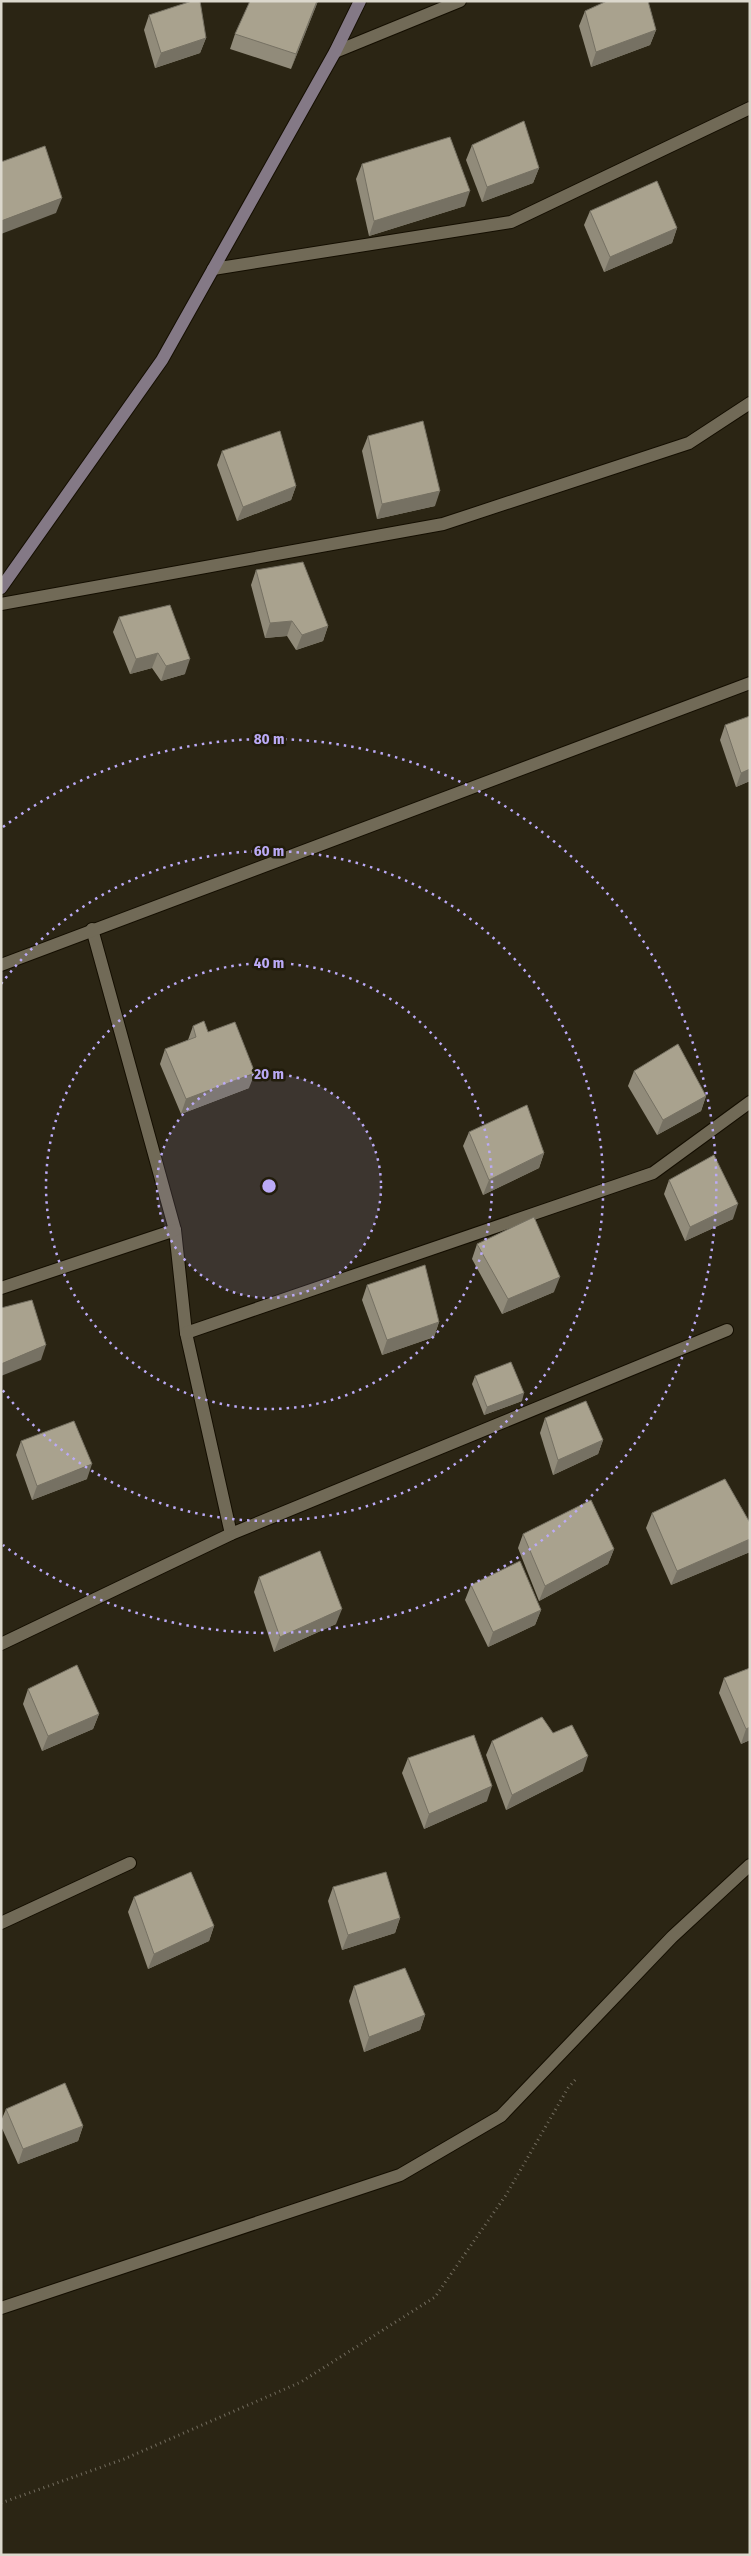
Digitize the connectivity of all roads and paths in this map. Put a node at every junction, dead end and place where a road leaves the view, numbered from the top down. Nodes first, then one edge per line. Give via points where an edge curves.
1 (360, 1) edge
2 (460, 1) edge
3 (335, 52) junction
4 (750, 108) edge
5 (213, 269) junction
6 (750, 403) edge
7 (1, 588) edge
8 (1, 604) edge
9 (750, 683) edge
10 (92, 929) junction
11 (1, 965) edge
12 (750, 1102) edge
13 (175, 1230) junction
14 (1, 1288) edge
15 (727, 1330) dead end
16 (186, 1333) junction
17 (231, 1534) junction
18 (1, 1644) edge
19 (130, 1863) dead end
20 (750, 1865) edge
21 (1, 1923) edge
22 (581, 2073) dead end
23 (1, 2308) edge
24 (1, 2503) edge

1 - 3 street
2 - 3 street
3 - 5 street
4 - 5 street via 511,222
5 - 7 street via 162,360
6 - 8 street via 689,443 444,524
9 - 10 street
10 - 11 street
10 - 13 street
12 - 16 street via 653,1173
13 - 14 street
13 - 16 street
15 - 17 street
16 - 17 street
17 - 18 street
19 - 21 street
20 - 23 street via 672,1936 501,2116 400,2174
22 - 24 path via 568,2088 506,2195 436,2297 301,2382 124,2459

